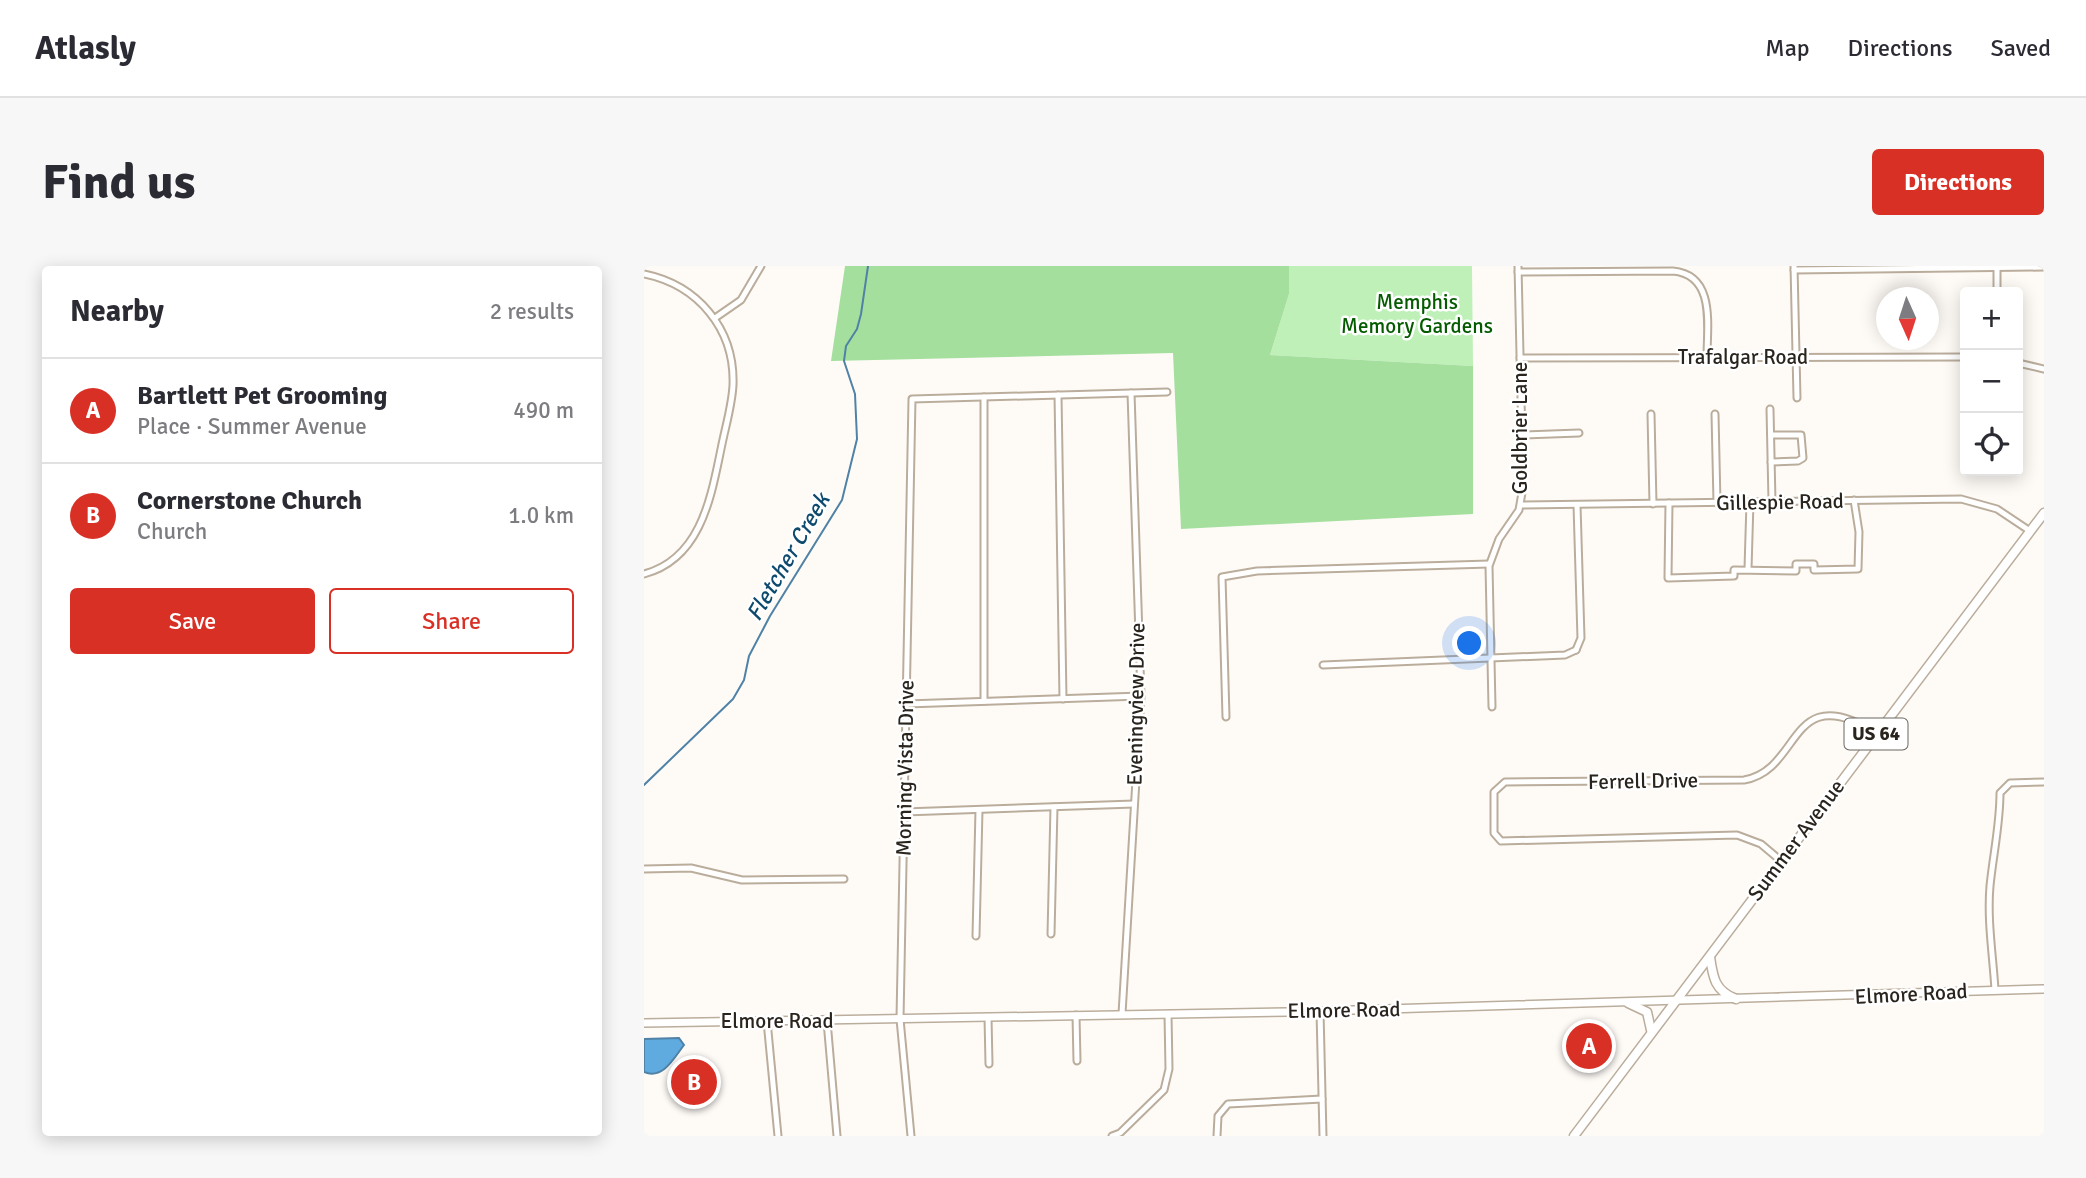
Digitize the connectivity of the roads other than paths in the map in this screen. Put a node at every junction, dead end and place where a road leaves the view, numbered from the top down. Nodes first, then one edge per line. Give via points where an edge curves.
1 (761, 266) edge
2 (2044, 267) edge
3 (1794, 268) edge
4 (1997, 268) edge
5 (1518, 269) edge
6 (644, 274) edge
7 (1997, 287) edge
8 (715, 318) junction
9 (1707, 357) junction
10 (1796, 357) junction
11 (1960, 357) edge
12 (1520, 358) junction
13 (2023, 364) edge
14 (2044, 369) edge
15 (1167, 392) dead end
16 (1131, 393) junction
17 (1058, 395) junction
18 (984, 397) junction
19 (1797, 398) dead end
20 (1770, 409) dead end
21 (1651, 414) dead end
22 (1715, 414) dead end
23 (1579, 433) dead end
24 (1522, 435) junction
25 (1770, 435) junction
26 (1771, 462) junction
27 (1854, 500) junction
28 (1750, 502) junction
29 (1772, 502) junction
30 (1669, 503) junction
31 (1717, 503) junction
32 (1653, 504) junction
33 (1521, 505) junction
34 (1577, 505) junction
35 (2044, 513) edge
36 (2030, 531) junction
37 (1489, 564) junction
38 (1748, 569) junction
39 (644, 574) edge
40 (1576, 650) junction
41 (1582, 655) dead end
42 (1490, 659) junction
43 (1322, 665) dead end
44 (1141, 696) junction
45 (1063, 699) junction
46 (984, 701) junction
47 (906, 704) junction
48 (1492, 707) dead end
49 (1226, 717) dead end
50 (1877, 733) junction
51 (2044, 782) edge
52 (1134, 804) junction
53 (1054, 807) junction
54 (979, 810) junction
55 (904, 812) junction
56 (1780, 860) junction
57 (644, 869) edge
58 (844, 879) dead end
59 (1051, 934) dead end
60 (976, 936) dead end
61 (1710, 957) junction
62 (2044, 989) edge
63 (1994, 990) junction
64 (1736, 999) junction
65 (1674, 1001) junction
66 (1628, 1003) junction
67 (1320, 1011) junction
68 (1122, 1014) junction
69 (1168, 1014) junction
70 (1076, 1015) junction
71 (988, 1017) junction
72 (900, 1019) junction
73 (767, 1021) junction
74 (827, 1021) junction
75 (644, 1023) edge
76 (1650, 1033) junction
77 (1077, 1061) dead end
78 (989, 1063) dead end
79 (1322, 1099) junction
80 (778, 1136) edge
81 (837, 1136) edge
82 (911, 1136) edge
83 (1112, 1136) edge
84 (1217, 1136) edge
85 (1323, 1136) edge
86 (1574, 1136) edge

1 - 8 street via 741,300
2 - 4 street
3 - 4 street
3 - 10 street
4 - 7 street
5 - 9 street via 1687,274 1706,297
5 - 12 street, Goldbrier Lane
6 - 8 street via 680,286
8 - 39 street via 729,349 733,387 711,500 692,540 675,557
9 - 10 street, Trafalgar Road
9 - 12 street, Trafalgar Road
10 - 11 street, Trafalgar Road
10 - 19 street
12 - 24 street, Goldbrier Lane
13 - 14 street
15 - 16 street
16 - 17 street
16 - 44 street, Eveningview Drive
17 - 18 street
17 - 45 street
18 - 46 street
18 - 47 street, Morning Vista Drive via 912,399
20 - 25 street
21 - 32 street
22 - 31 street
23 - 24 street
24 - 33 street, Goldbrier Lane
25 - 26 street
25 - 26 street via 1801,435 1803,458
26 - 29 street
27 - 29 street, Gillespie Road
27 - 36 street, Gillespie Road via 1972,500 1997,509
27 - 38 street via 1858,569 1814,570 1814,564 1796,564 1797,571
28 - 29 street, Gillespie Road
28 - 31 street, Gillespie Road
28 - 38 street
30 - 31 street, Gillespie Road
30 - 32 street, Gillespie Road
30 - 38 street via 1668,576 1734,576 1734,570
32 - 34 street, Gillespie Road
33 - 34 street, Gillespie Road
33 - 37 street, Goldbrier Lane
34 - 40 street via 1581,638
35 - 36 main road, Summer Avenue / US 64
36 - 50 main road, Summer Avenue / US 64
37 - 42 street, Goldbrier Lane
37 - 49 street via 1257,571 1222,577
40 - 41 street
40 - 42 street via 1565,656
42 - 43 street
42 - 48 street, Goldbrier Lane
44 - 45 street
44 - 52 street, Eveningview Drive
45 - 46 street
46 - 47 street
47 - 55 street, Morning Vista Drive
50 - 56 main road, Summer Avenue / US 64
50 - 56 street, Ferrell Drive via 1849,717 1812,720 1768,771 1744,780 1505,782 1493,792 1494,833 1502,841 1737,835 1761,844
51 - 63 street via 2010,783 2000,793 1989,912
52 - 53 street
52 - 68 street, Eveningview Drive
53 - 54 street
53 - 59 street
54 - 55 street
54 - 60 street
55 - 72 street, Morning Vista Drive
56 - 61 main road, Summer Avenue / US 64
57 - 58 street via 691,868 742,880
61 - 64 main road via 1716,984
61 - 65 main road, Summer Avenue / US 64
62 - 63 street, Elmore Road
63 - 64 street, Elmore Road
64 - 65 street, Elmore Road
65 - 66 street, Elmore Road
65 - 76 main road, Summer Avenue / US 64
66 - 67 street, Elmore Road
66 - 76 main road via 1647,1012
67 - 69 street, Elmore Road
67 - 79 street
68 - 69 street, Elmore Road
68 - 70 street, Elmore Road
69 - 83 street via 1169,1069 1164,1090
70 - 71 street, Elmore Road
70 - 77 street
71 - 72 street, Elmore Road
71 - 78 street
72 - 74 street, Elmore Road
72 - 82 street, Morning Vista Drive
73 - 74 street, Elmore Road
73 - 75 street, Elmore Road
73 - 80 street
74 - 81 street
76 - 86 main road, Summer Avenue / US 64
79 - 84 street via 1228,1104 1219,1116
79 - 85 street

